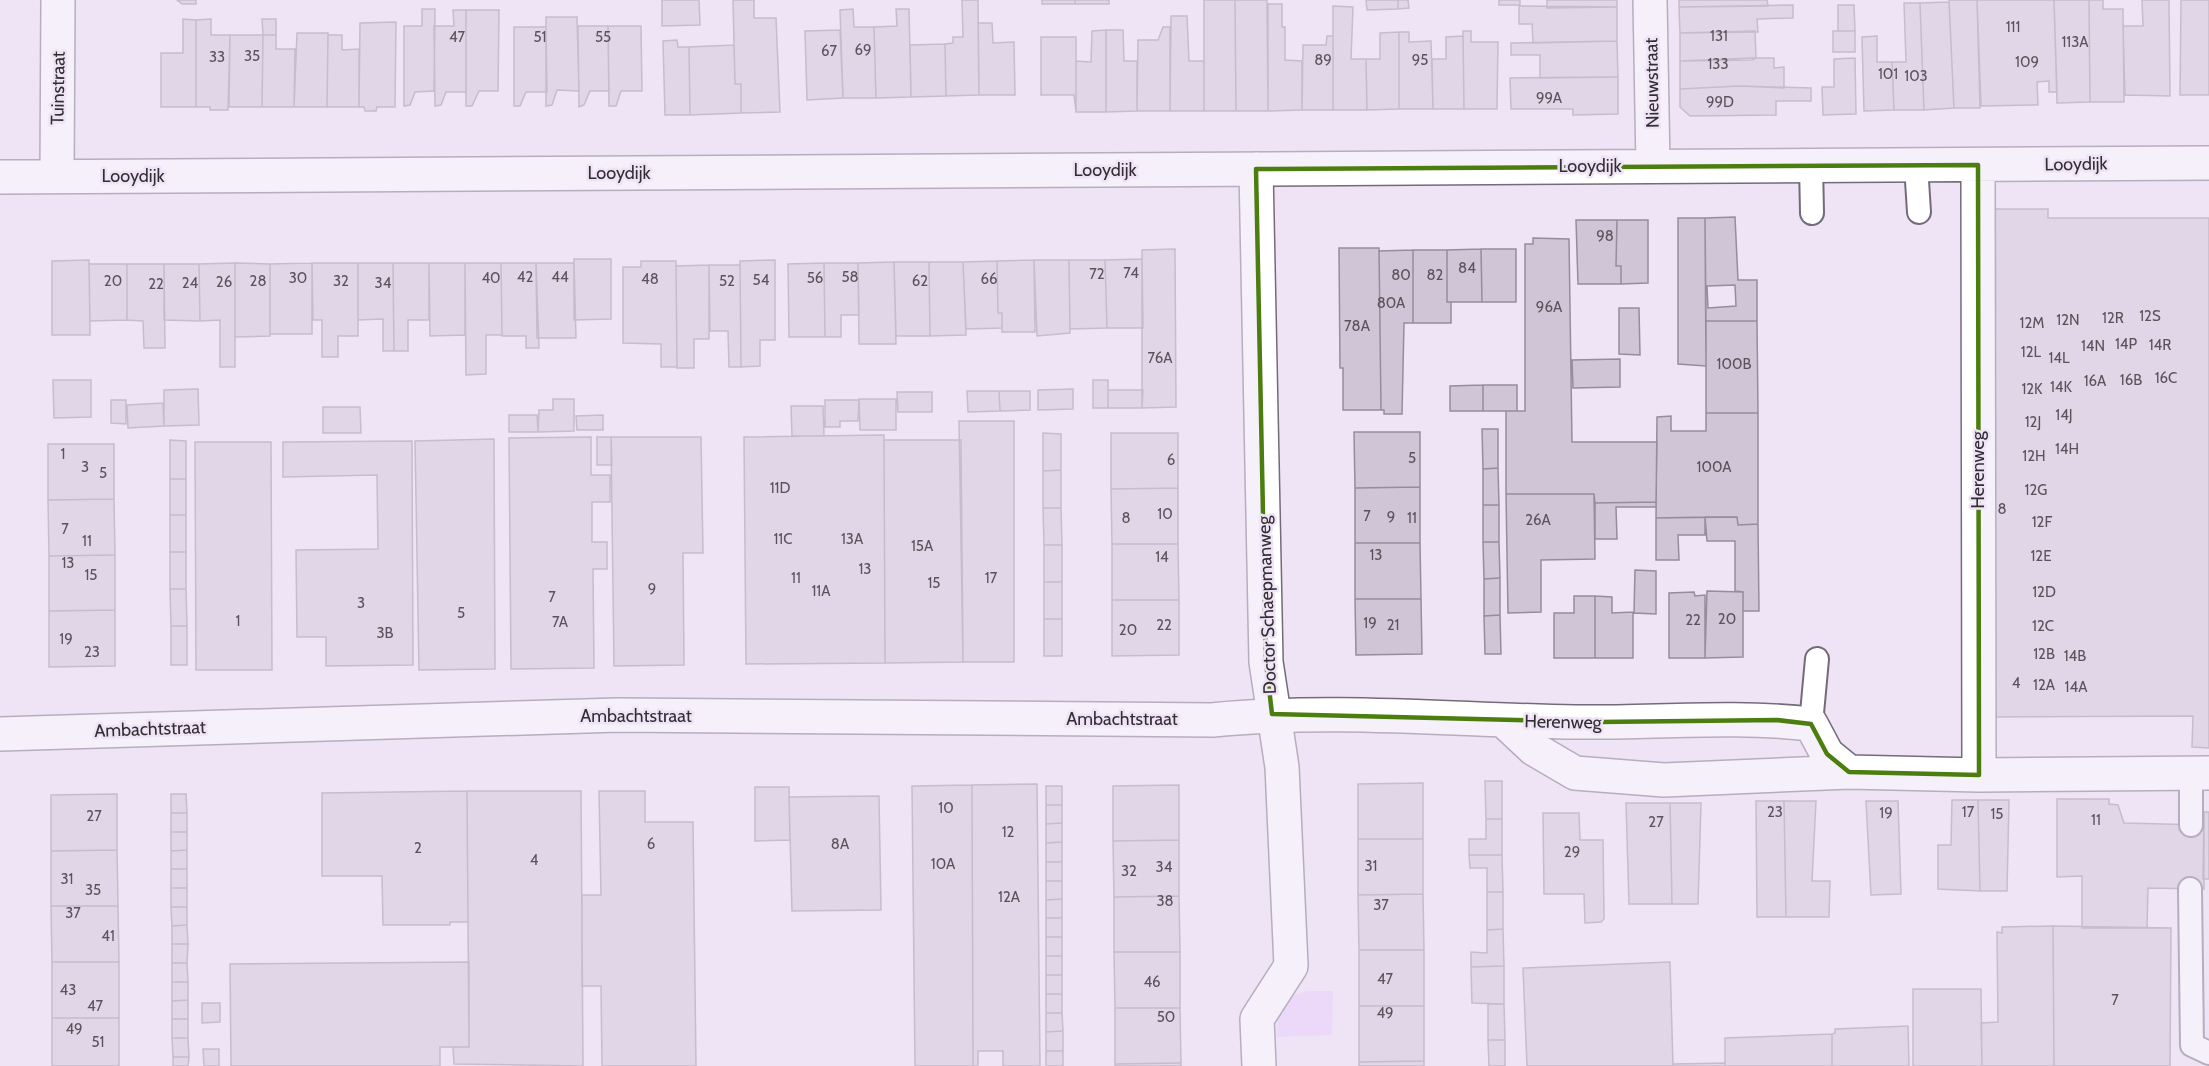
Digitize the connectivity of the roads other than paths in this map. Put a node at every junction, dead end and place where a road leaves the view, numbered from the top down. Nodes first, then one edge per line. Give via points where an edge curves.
1 (58, 0) edge
2 (1650, 0) edge
3 (2209, 163) edge
4 (1811, 165) junction
5 (1916, 165) junction
6 (1977, 165) junction
7 (1653, 166) junction
8 (1256, 169) junction
9 (57, 176) junction
10 (0, 177) edge
11 (1919, 212) dead end
12 (1812, 213) dead end
13 (1816, 658) dead end
14 (1272, 714) junction
15 (1504, 721) junction
16 (1811, 724) junction
17 (0, 734) edge
18 (1849, 772) junction
19 (2200, 773) edge
20 (1979, 775) junction
21 (2191, 825) dead end
22 (2190, 889) dead end
23 (2209, 1053) edge
24 (1259, 1066) edge

1 - 9 street, Tuinstraat
2 - 7 street, Nieuwstraat
3 - 6 street, Looydijk
4 - 5 street, Looydijk
4 - 7 street, Looydijk
4 - 12 lane
5 - 6 street, Looydijk
5 - 11 lane
6 - 20 street, Herenweg
7 - 8 street, Looydijk
8 - 9 street, Looydijk
8 - 14 street, Doctor Schaepmanweg via 1266,662
9 - 10 street, Looydijk
13 - 16 lane
14 - 15 street, Herenweg
14 - 17 street, Ambachtstraat via 1212,720 618,715
14 - 24 street, Doctor Schaepmanweg via 1282,766 1291,966 1257,1019
15 - 16 street, Herenweg via 1777,720
15 - 18 street, Herenweg via 1534,748 1575,773 1664,780
16 - 18 street via 1827,754
18 - 20 street, Herenweg
19 - 20 street, Herenweg
19 - 21 lane
22 - 23 lane via 2192,1045

